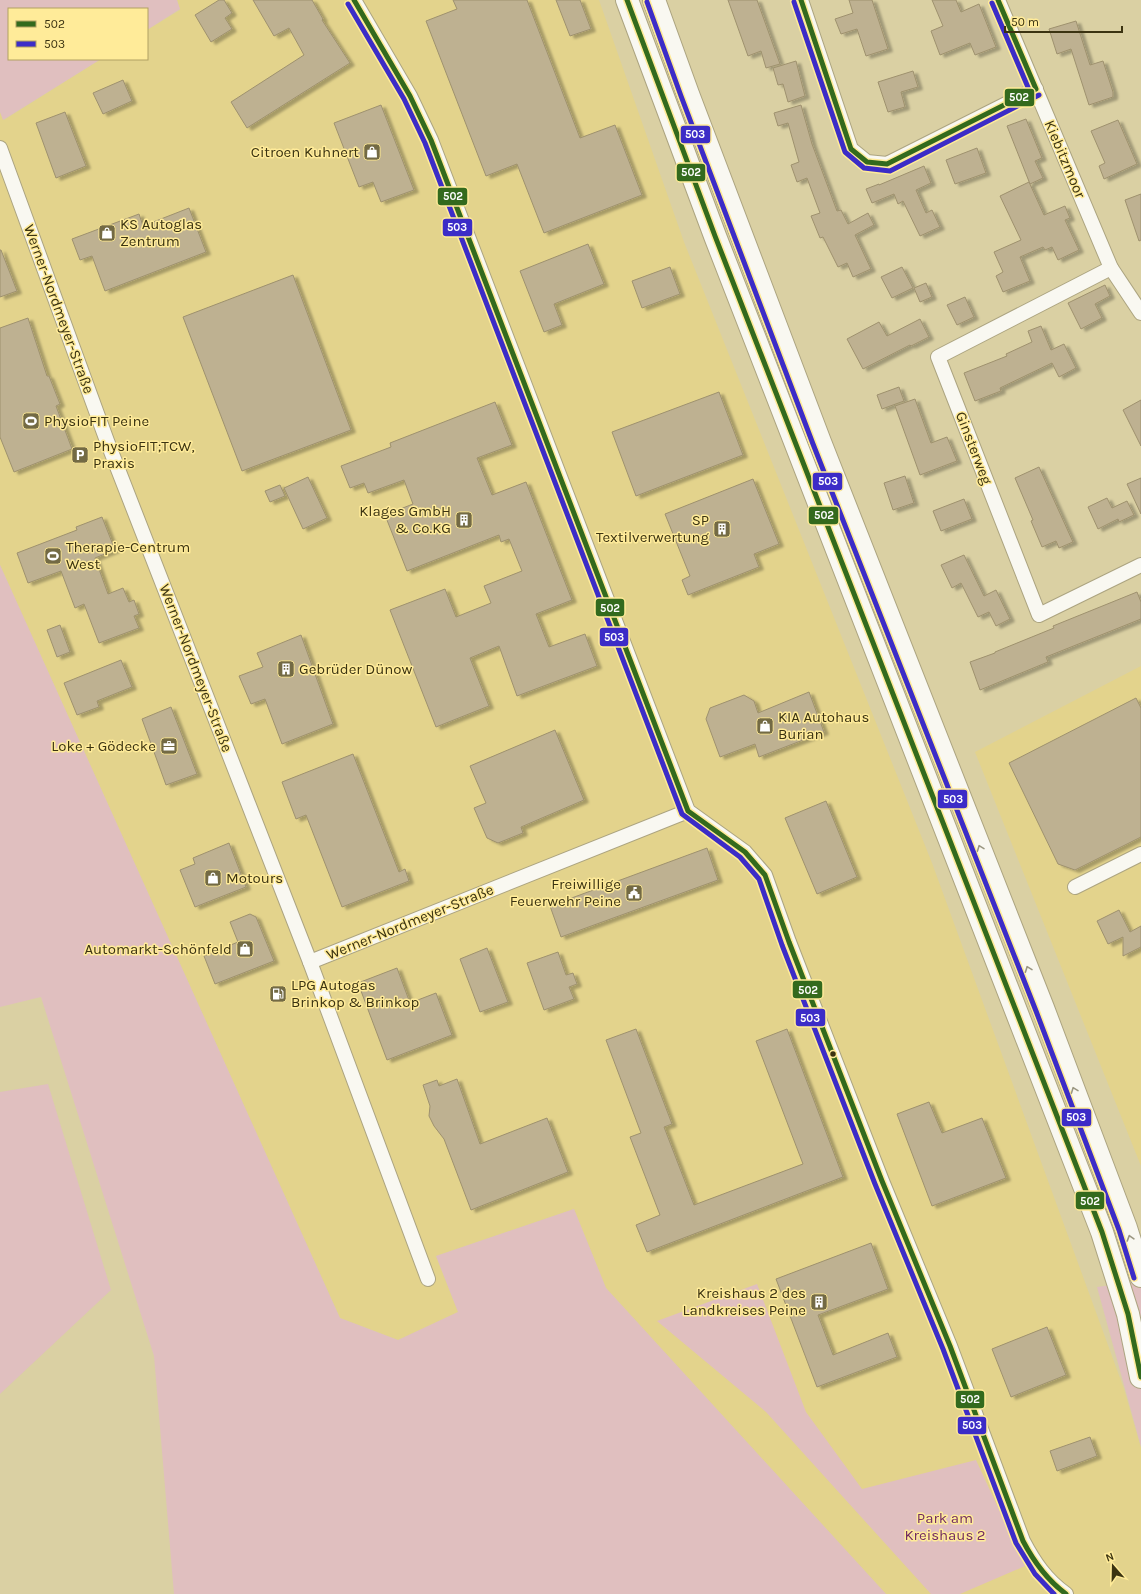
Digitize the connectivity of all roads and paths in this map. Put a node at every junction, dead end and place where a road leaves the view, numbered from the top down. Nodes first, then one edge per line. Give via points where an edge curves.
1 (354, 0) edge
2 (627, 0) edge
3 (654, 0) edge
4 (802, 0) edge
5 (998, 0) edge
6 (1036, 90) junction
7 (0, 148) edge
8 (1111, 268) junction
9 (1141, 313) edge
10 (1141, 565) edge
11 (688, 811) junction
12 (1141, 854) edge
13 (1075, 887) dead end
14 (310, 962) junction
15 (1141, 1276) edge
16 (428, 1279) dead end
17 (1141, 1378) edge
18 (1066, 1594) edge

1 - 11 street via 410,96 431,140
2 - 17 highway via 721,251 1102,1232 1128,1314
15 -> 3 highway via 1126,1228 1043,1008 820,442
4 - 6 street via 851,149 867,162 887,164
5 - 6 street, Kiebitzmoor
6 - 8 street, Kiebitzmoor
7 - 14 street, Werner-Nordmeyer-Straße via 107,441
8 - 9 street, Kiebitzmoor
8 - 10 street, Ginsterweg via 938,357 1039,615
11 - 14 street, Werner-Nordmeyer-Straße
11 - 18 street via 745,852 764,874 882,1181 950,1346 1023,1541 1045,1576
12 - 13 street
14 - 16 street, Werner-Nordmeyer-Straße

